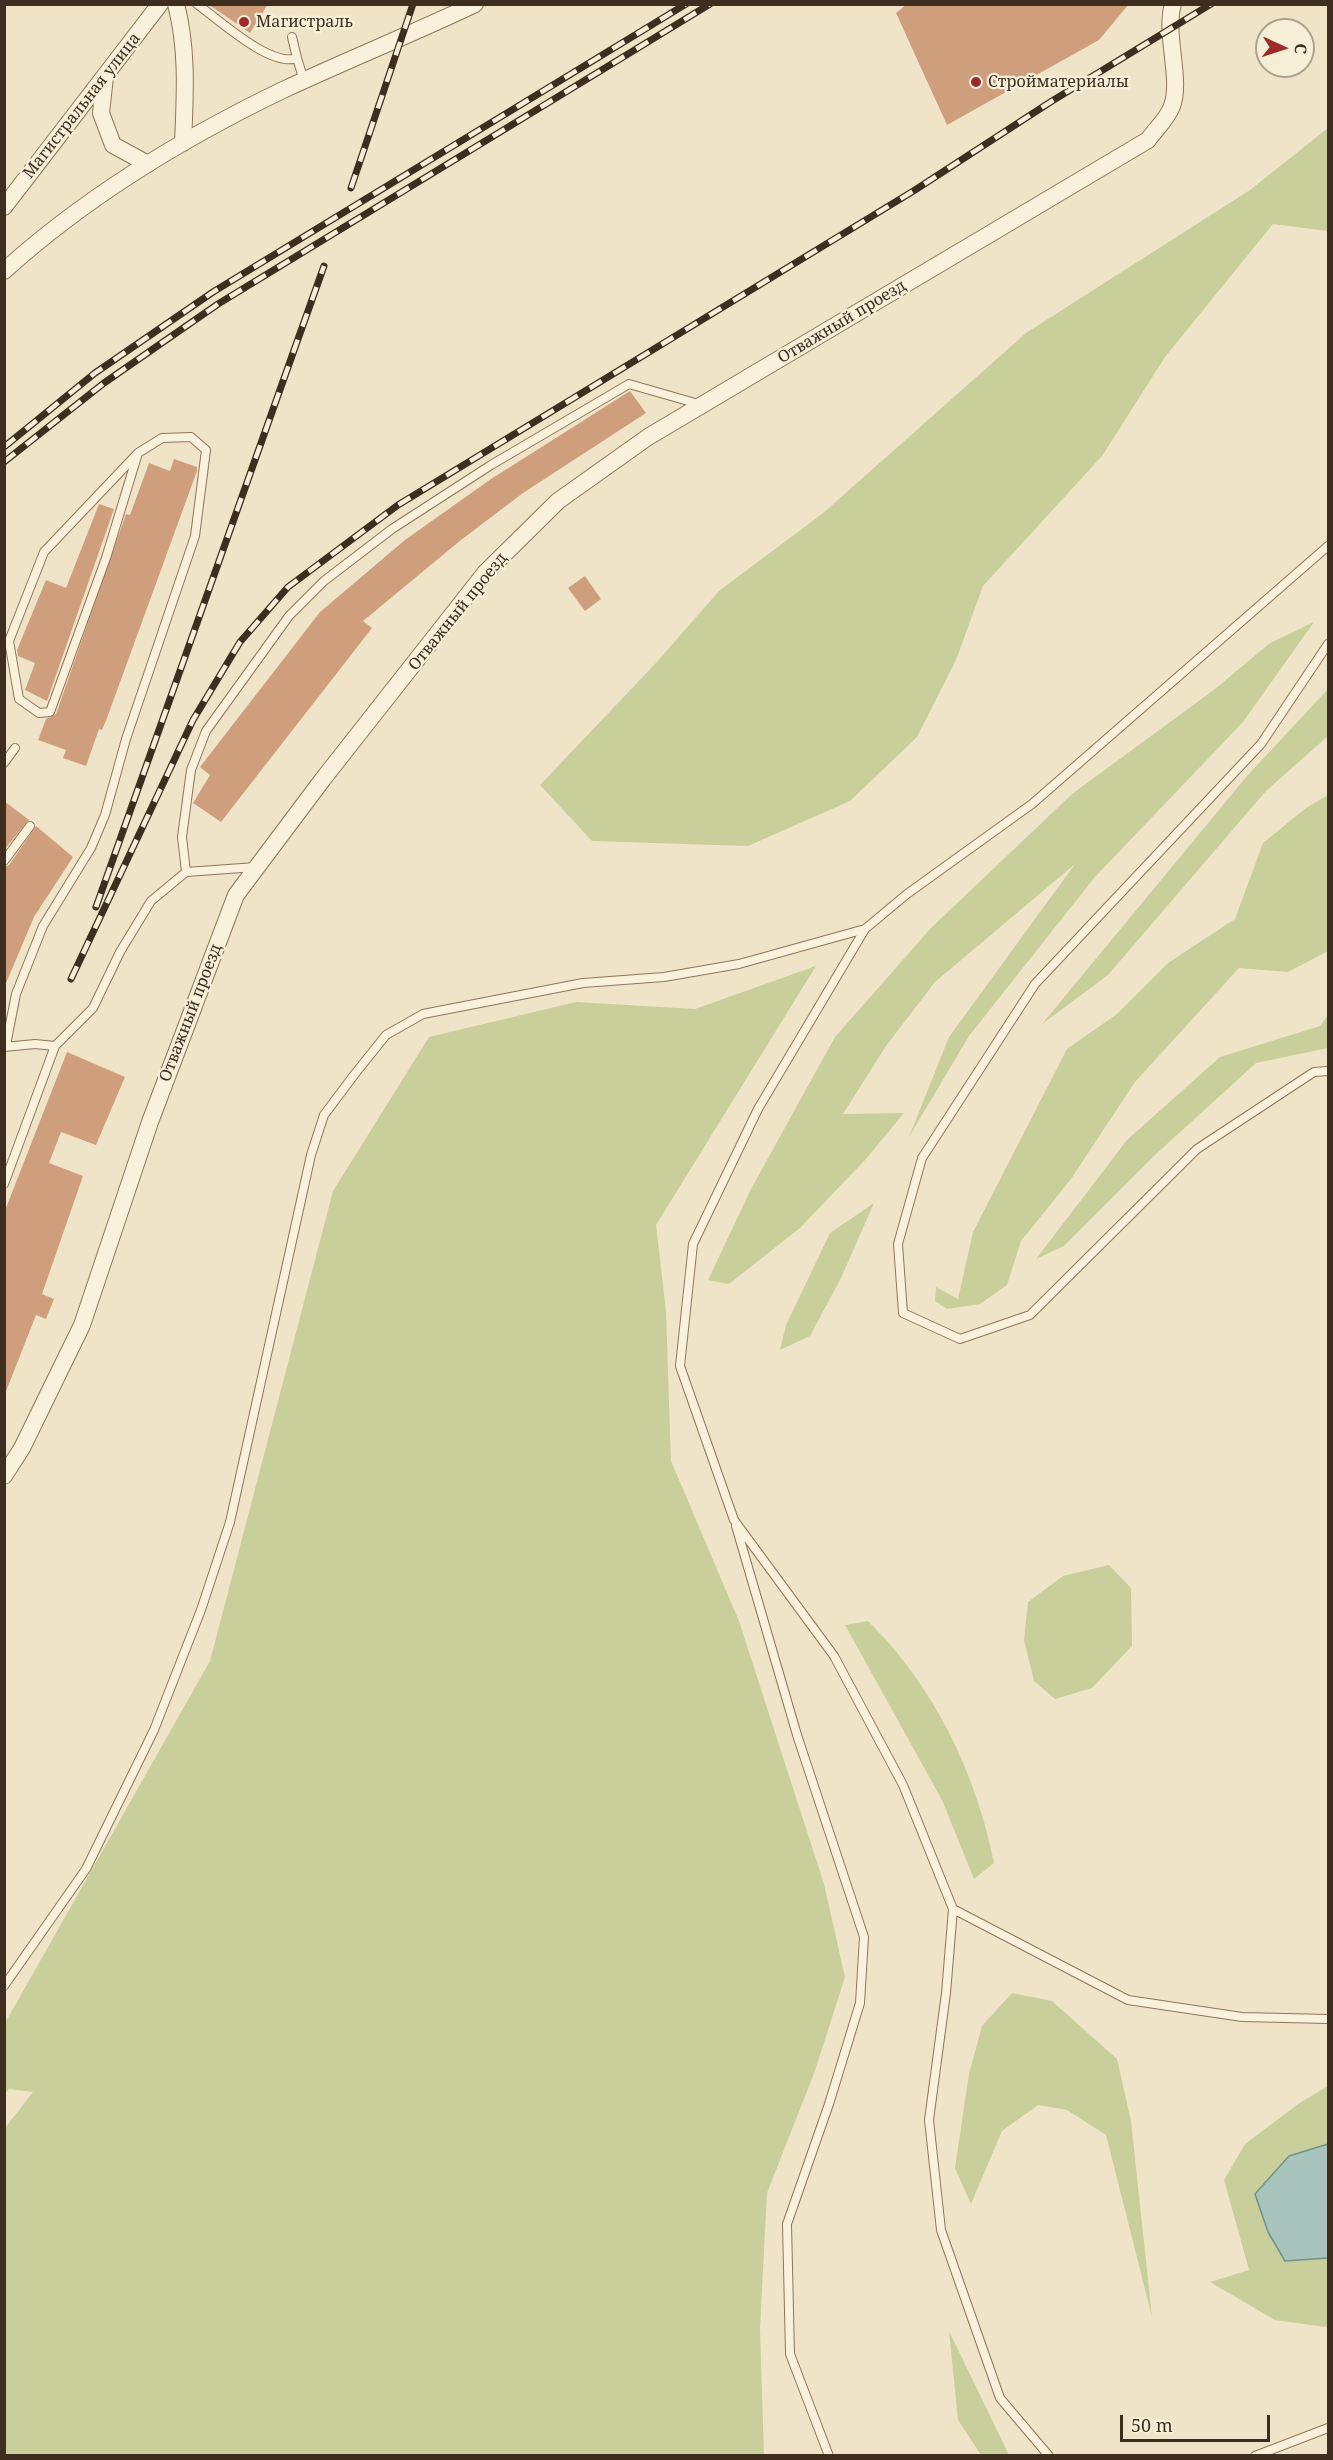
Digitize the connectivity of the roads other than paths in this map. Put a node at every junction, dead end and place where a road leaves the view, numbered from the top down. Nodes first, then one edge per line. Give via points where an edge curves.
1 (160, 4) edge
2 (176, 4) edge
3 (197, 4) edge
4 (475, 4) edge
5 (1173, 4) edge
6 (448, 10) edge
7 (292, 37) dead end
8 (297, 58) junction
9 (105, 76) junction
10 (304, 81) junction
11 (183, 143) junction
12 (148, 164) junction
13 (4, 207) edge
14 (4, 271) edge
15 (702, 405) junction
16 (138, 453) junction
17 (1329, 546) edge
18 (1329, 644) edge
19 (15, 748) dead end
20 (4, 763) edge
21 (30, 826) dead end
22 (4, 861) edge
23 (257, 867) junction
24 (186, 872) junction
25 (865, 929) junction
26 (5, 1046) edge
27 (56, 1046) junction
28 (1329, 1071) edge
29 (4, 1184) edge
30 (4, 1476) edge
31 (734, 1520) junction
32 (953, 1909) junction
33 (4, 1986) edge
34 (1329, 2019) edge
35 (1329, 2428) edge
36 (829, 2456) edge
37 (1049, 2456) edge
38 (1256, 2456) edge

1 - 9 street, Магистральная улица
2 - 11 street via 186,81
3 - 8 lane via 272,57 290,61
4 - 6 street
5 - 15 street, Отважный проезд via 1172,106 1148,140
6 - 10 street
7 - 8 lane
8 - 10 lane
9 - 12 street via 101,113 113,145
9 - 13 street, Магистральная улица
10 - 11 street
11 - 12 street
12 - 14 street via 110,187
15 - 23 street, Отважный проезд via 648,437 558,501 485,573
15 - 24 lane via 629,384 491,465 392,529 324,581 289,616 206,731 191,770 182,837
16 - 16 lane via 44,552 9,641 19,699 39,712 50,712 106,558
16 - 26 lane via 162,438 191,437 206,450 195,536 126,740 105,815 92,848 43,926 16,994
17 - 25 lane via 1032,804
18 - 28 lane via 1261,744 1035,984 922,1158 898,1244 903,1313 960,1339 1030,1315 1197,1149 1314,1072
19 - 20 lane
21 - 22 lane
23 - 24 lane
23 - 30 street, Отважный проезд via 236,895 150,1122 82,1325 22,1448
24 - 27 lane via 151,901 93,1008
25 - 31 lane via 758,1109 693,1244 680,1365
25 - 33 lane via 739,964 664,977 583,983 423,1014 379,1043 324,1115 230,1522 158,1719 86,1869
26 - 27 lane
27 - 29 lane
31 - 32 lane via 834,1656 903,1785
31 - 36 lane via 797,1735 864,1937 860,2003 787,2224 790,2354
32 - 34 lane via 1128,2000 1242,2017
32 - 37 lane via 929,2120 942,2230 1000,2398
35 - 38 lane

